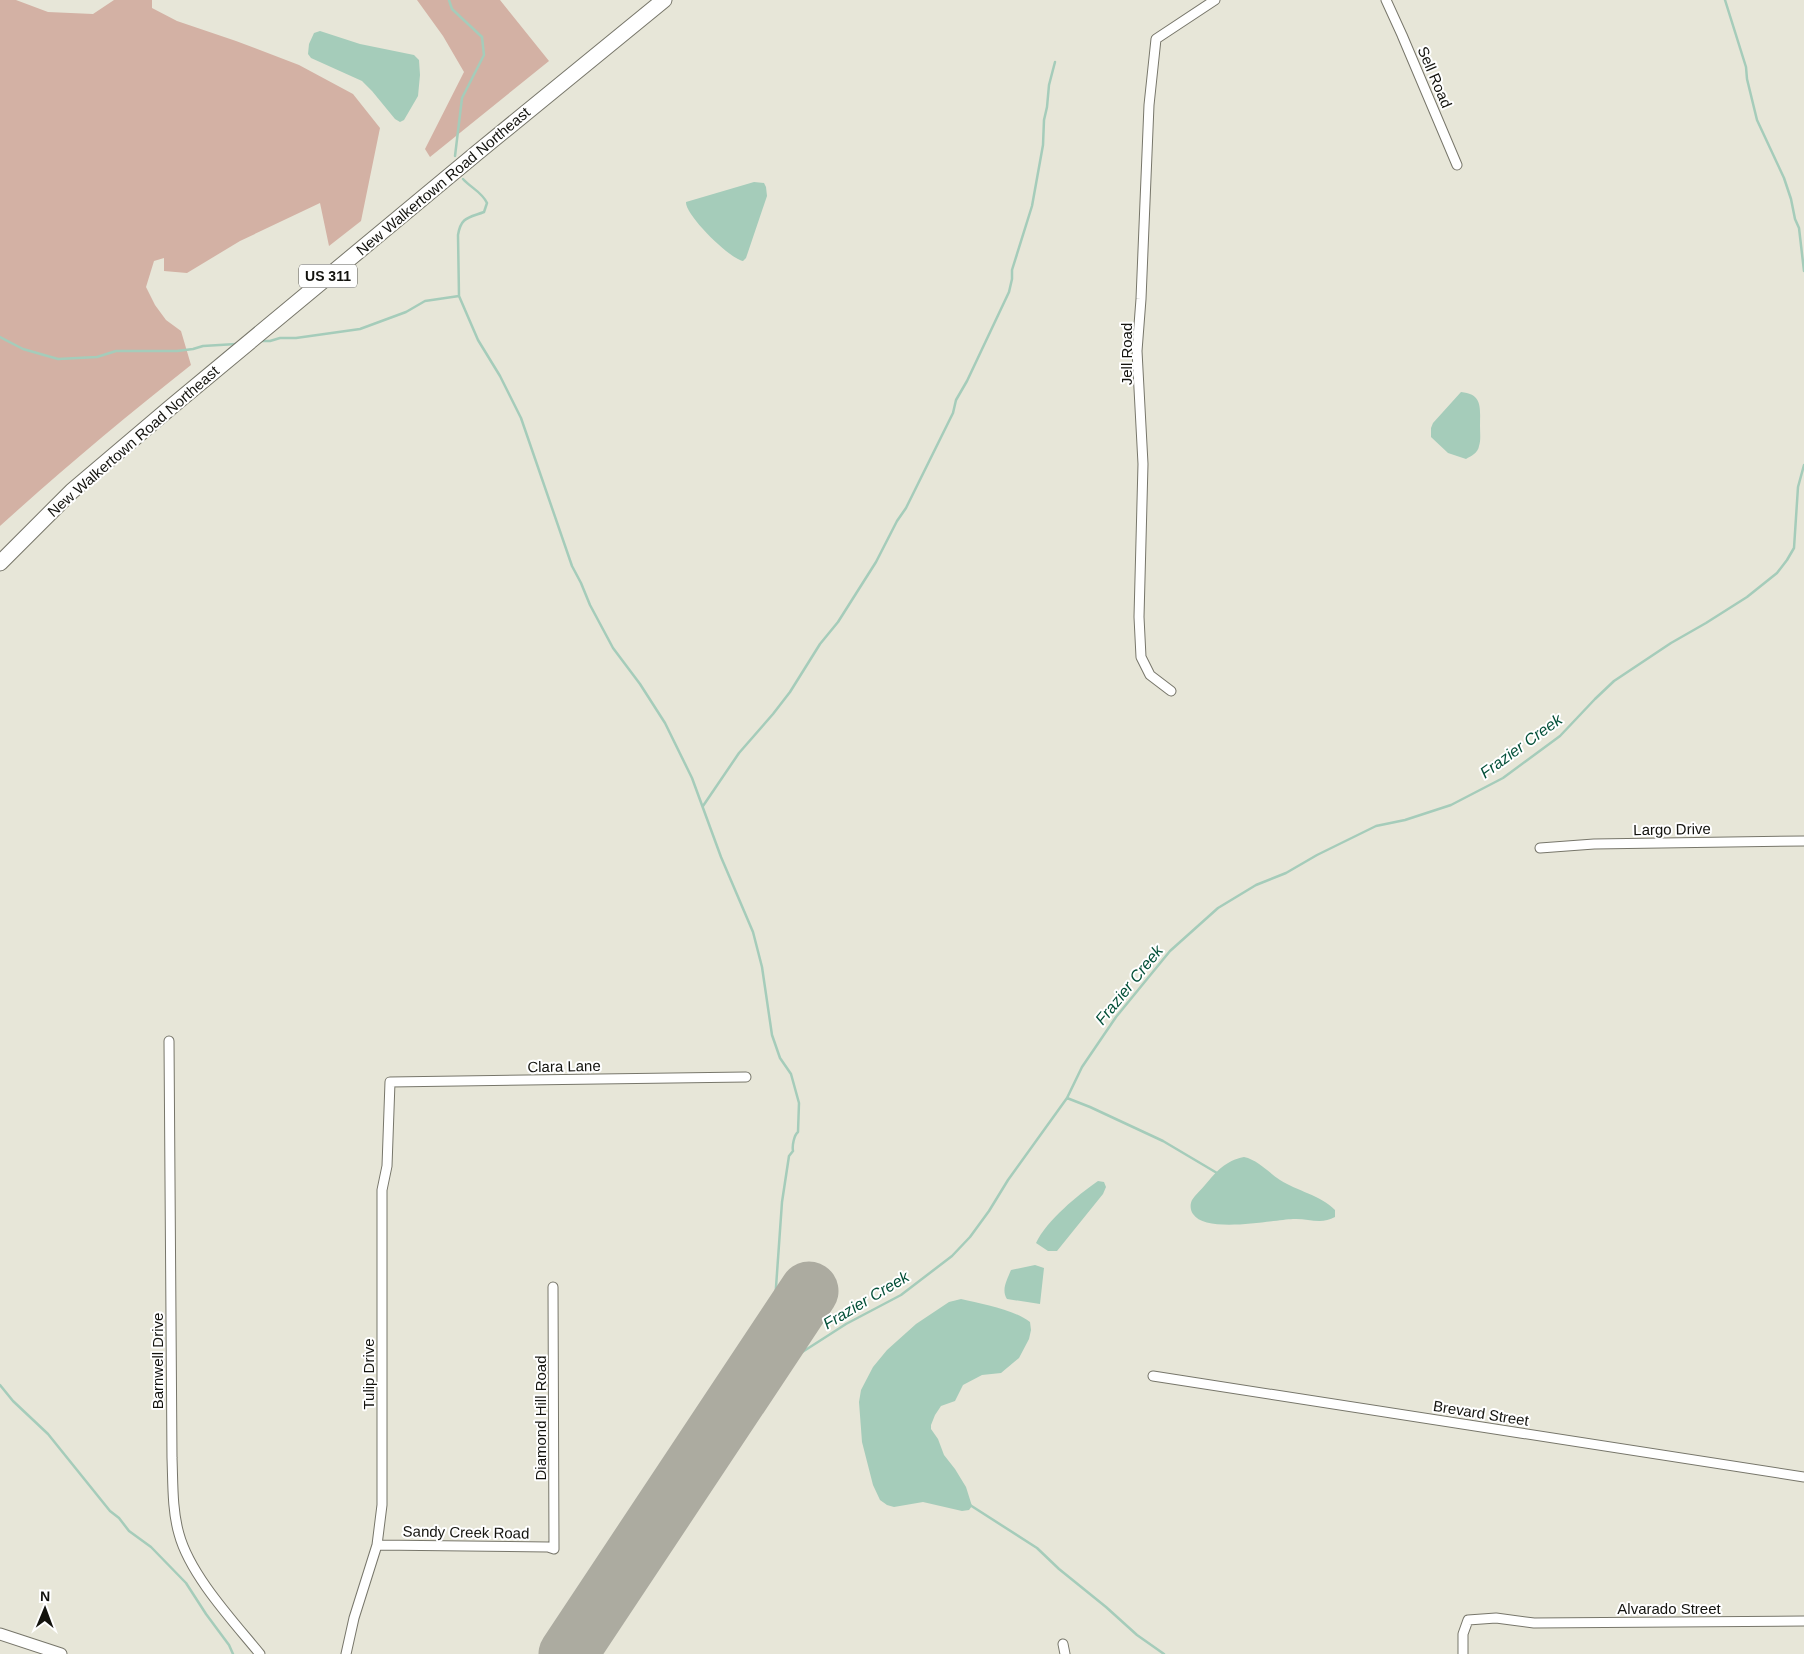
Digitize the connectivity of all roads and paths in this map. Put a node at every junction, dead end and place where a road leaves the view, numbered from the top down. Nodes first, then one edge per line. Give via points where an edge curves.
1 (664, 0) edge
2 (1215, 0) edge
3 (1386, 0) edge
4 (1457, 165) dead end
5 (0, 563) edge
6 (1171, 691) dead end
7 (1804, 841) edge
8 (1540, 848) dead end
9 (169, 1041) dead end
10 (746, 1077) dead end
11 (390, 1089) joint
12 (553, 1287) dead end
13 (1153, 1376) dead end
14 (1804, 1477) edge
15 (377, 1545) junction
16 (554, 1549) joint
17 (1804, 1621) edge
18 (0, 1634) edge
19 (1063, 1644) dead end
20 (61, 1654) edge
21 (260, 1654) edge
22 (346, 1654) edge
23 (1065, 1654) edge
24 (1463, 1654) edge

1 - 5 main road, New Walkertown Road Northeast / US 311 via 171,407 72,491
2 - 6 street, Jell Road via 1156,39 1149,104 1137,351 1143,464 1139,616 1141,657 1150,675
3 - 4 street, Sell Road
7 - 8 street, Largo Drive via 1594,844
9 - 21 street, Barnwell Drive via 172,1458 176,1518 179,1534 192,1563
10 - 11 street, Clara Lane via 390,1082
11 - 15 street, Tulip Drive via 387,1166 382,1190 382,1505
12 - 16 street, Diamond Hill Road
13 - 14 street, Brevard Street
15 - 16 street, Sandy Creek Road
15 - 22 street, Tulip Drive
17 - 24 street, Alvarado Street via 1534,1623 1496,1618 1468,1620 1463,1634
18 - 20 street
19 - 23 street

